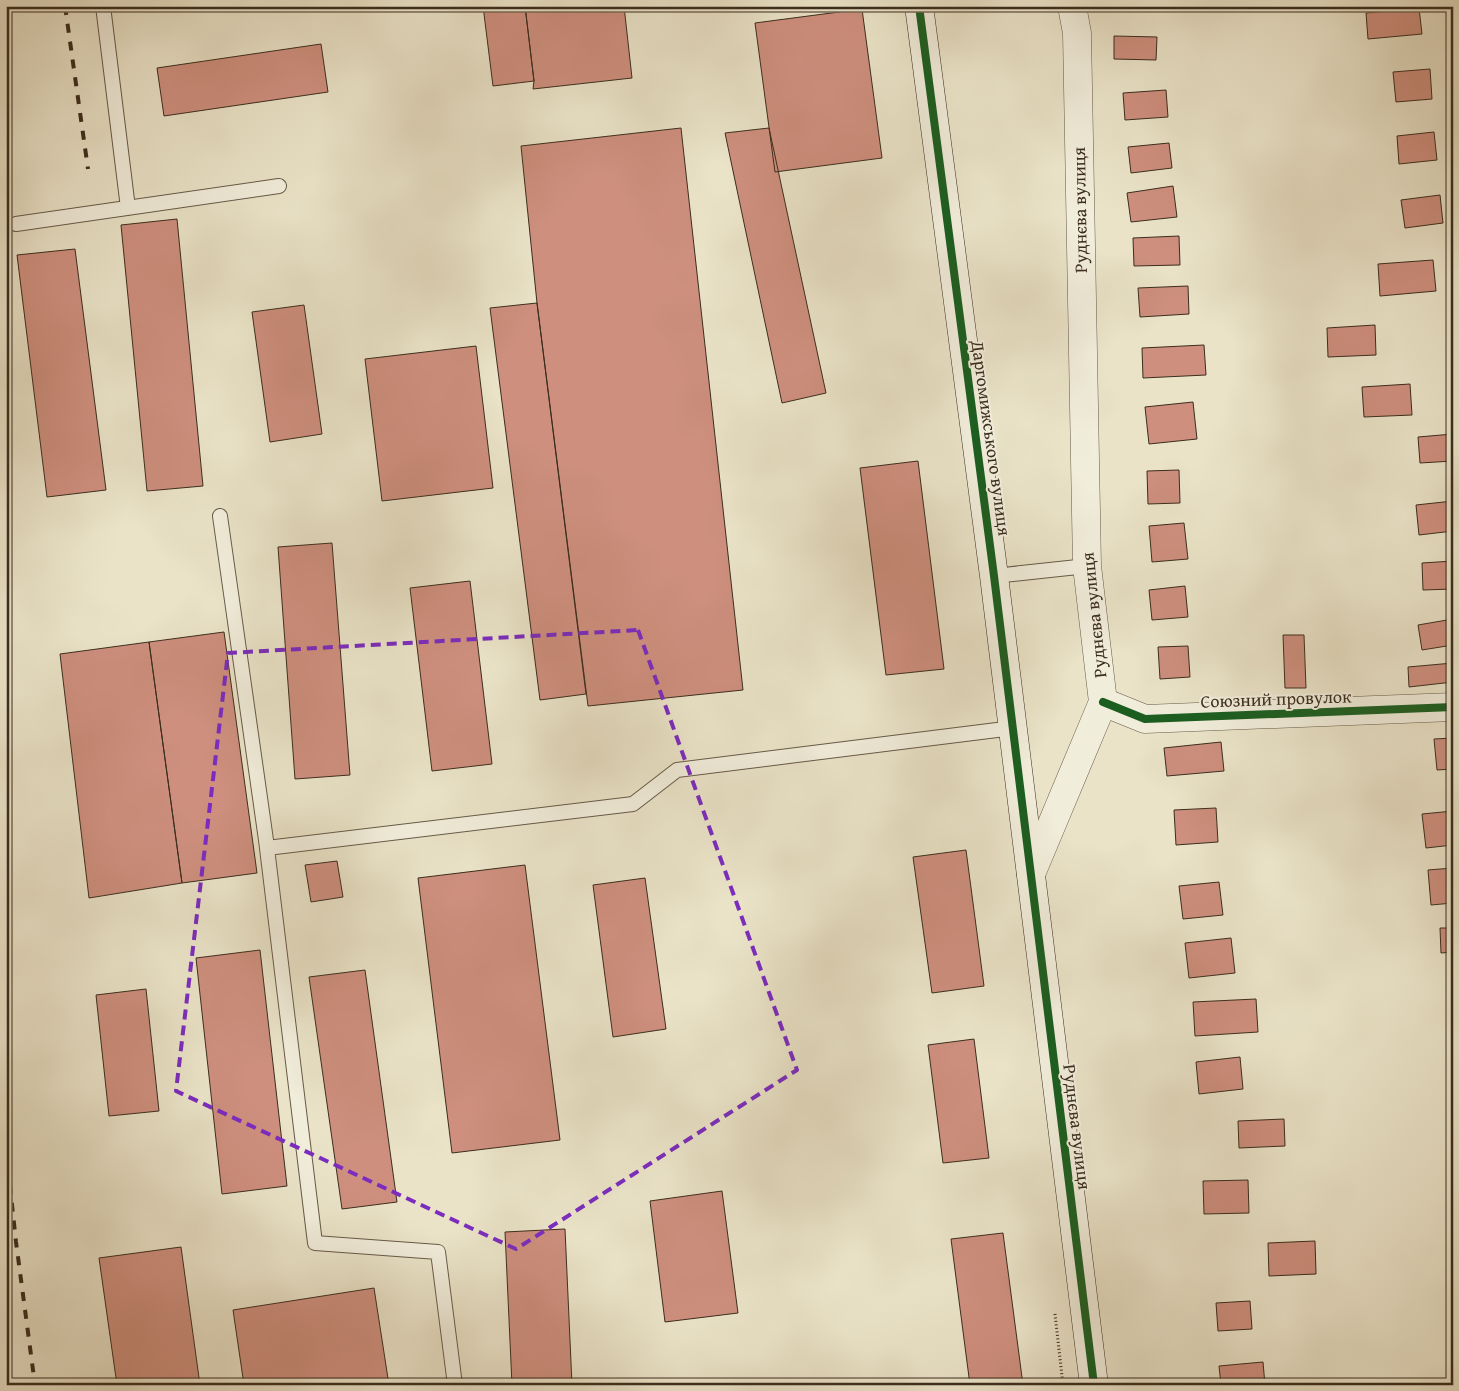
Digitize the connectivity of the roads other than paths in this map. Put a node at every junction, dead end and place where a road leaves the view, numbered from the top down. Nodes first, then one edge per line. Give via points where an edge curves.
1 (103, 6) edge
2 (919, 6) edge
3 (1072, 6) edge
4 (279, 186) dead end
5 (128, 208) junction
6 (16, 224) dead end
7 (220, 516) dead end
8 (1087, 566) junction
9 (994, 576) junction
10 (1103, 702) junction
11 (1453, 707) edge
12 (1013, 728) junction
13 (267, 848) junction
14 (1031, 874) junction
15 (455, 1385) edge
16 (1094, 1385) edge

1 - 5 lane
2 - 9 street, Даргомижського вулиця
3 - 8 street, Руднєва вулиця via 1077,33
4 - 5 lane
5 - 6 lane
7 - 13 lane
8 - 9 lane
8 - 10 street, Руднєва вулиця
9 - 12 street, Даргомижського вулиця
10 - 11 street, Союзний провулок via 1145,719
10 - 14 street, Руднєва вулиця
12 - 13 lane via 677,770 633,804
12 - 14 street, Даргомижського вулиця
13 - 15 lane via 315,1243 438,1252
14 - 16 street, Руднєва вулиця

